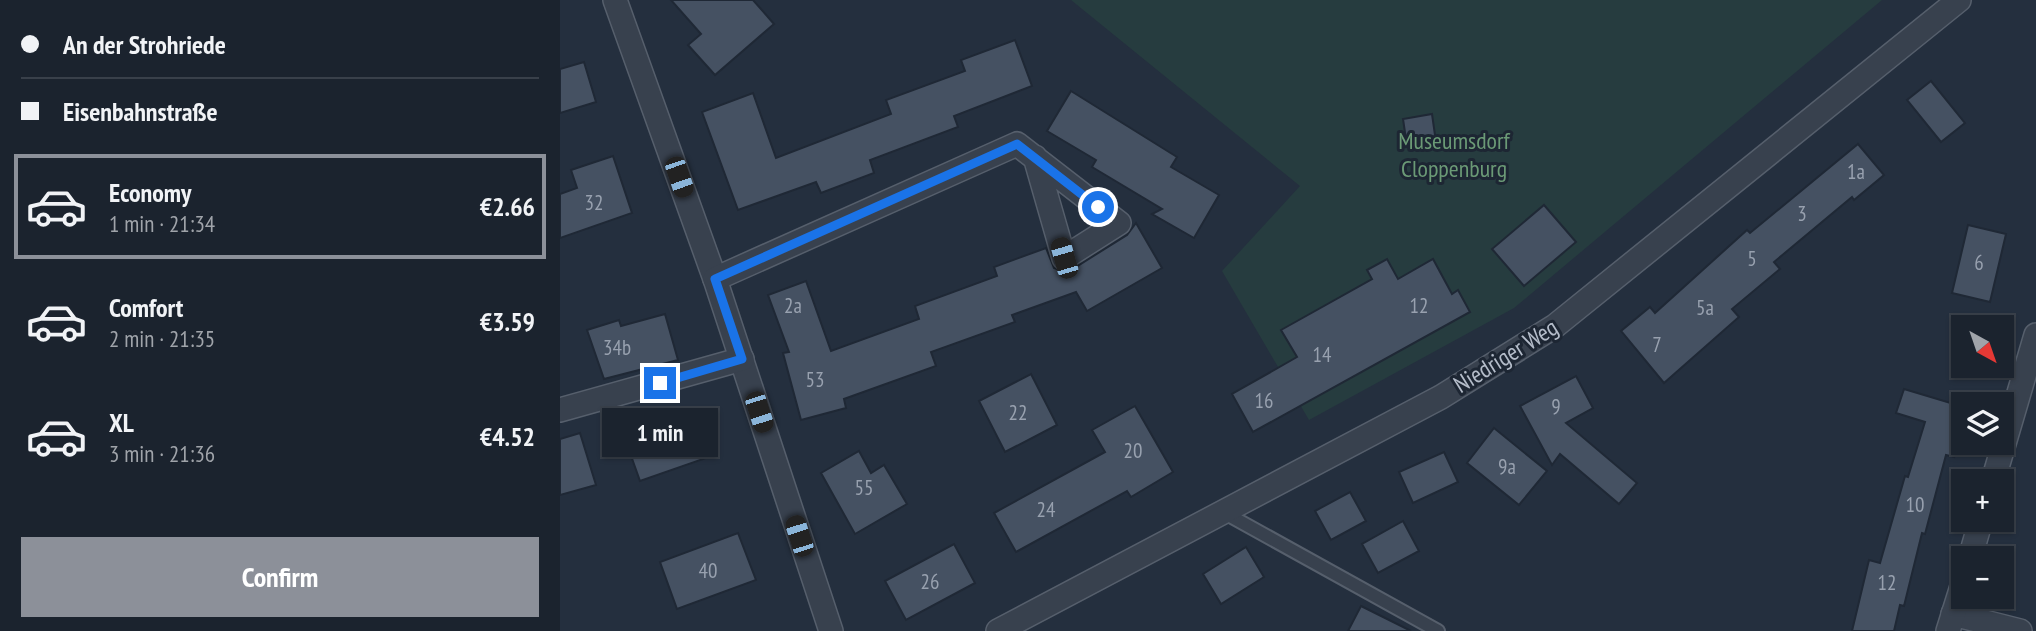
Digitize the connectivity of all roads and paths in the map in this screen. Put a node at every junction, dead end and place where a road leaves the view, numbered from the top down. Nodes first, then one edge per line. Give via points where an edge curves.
1 (615, 0) edge
2 (1959, 0) edge
3 (1035, 158) dead end
4 (715, 279) junction
5 (2036, 335) edge
6 (742, 359) junction
7 (560, 410) edge
8 (1997, 469) edge
9 (1223, 512) junction
10 (1951, 622) edge
11 (831, 631) edge
12 (998, 631) edge
13 (1438, 631) edge
14 (2020, 631) edge

1 - 4 street
2 - 9 street, Niedriger Weg via 1555,326 1441,397
3 - 4 street via 1017,144
4 - 6 street
5 - 8 street
6 - 7 street
6 - 11 street
9 - 12 street, Niedriger Weg
9 - 13 lane
10 - 14 street

